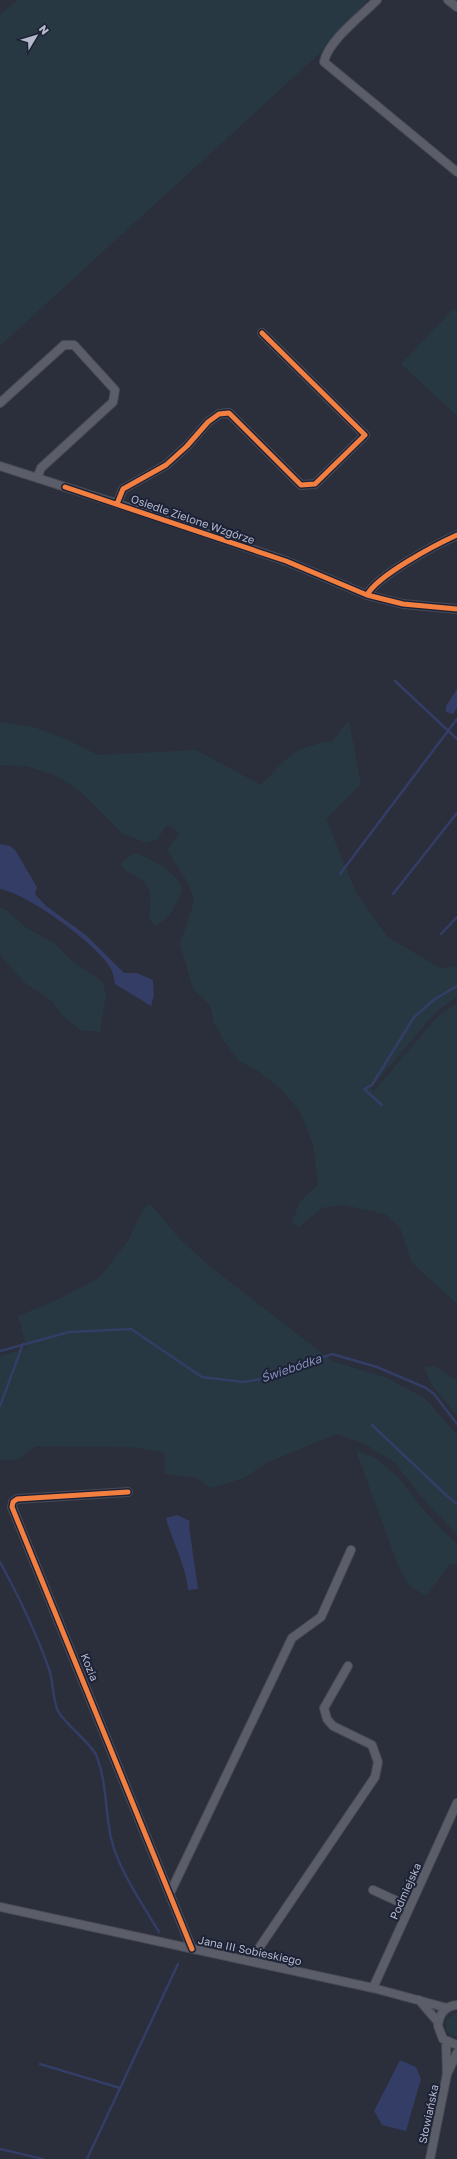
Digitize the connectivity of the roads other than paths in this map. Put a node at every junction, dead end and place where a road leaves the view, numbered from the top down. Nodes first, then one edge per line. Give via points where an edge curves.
1 (377, 0) edge
2 (448, 0) edge
3 (457, 7) edge
4 (457, 172) edge
5 (262, 334) dead end
6 (0, 403) edge
7 (0, 466) edge
8 (37, 478) junction
9 (117, 504) junction
10 (457, 535) edge
11 (367, 595) junction
12 (457, 609) edge
13 (128, 1492) dead end
14 (350, 1550) dead end
15 (348, 1666) dead end
16 (457, 1803) edge
17 (373, 1890) dead end
18 (170, 1893) junction
19 (0, 1907) edge
20 (410, 1907) junction
21 (192, 1949) junction
22 (256, 1962) junction
23 (373, 1988) junction
24 (419, 2000) junction
25 (457, 2005) edge
26 (447, 2008) junction
27 (438, 2022) junction
28 (446, 2041) junction
29 (457, 2045) edge
30 (457, 2053) edge
31 (447, 2074) junction
32 (430, 2159) edge

1 - 4 street via 326,52 324,62
2 - 3 street
5 - 9 street, Osiedle Zielone Wzgórze via 365,435 315,484 300,485 228,413 223,413 208,422 177,457 123,489
6 - 8 street via 64,345 74,345 115,390 113,402 41,468
7 - 8 street
8 - 9 street
9 - 11 street, Osiedle Zielone Wzgórze via 286,561
10 - 11 street via 438,543 381,579
11 - 12 street, Osiedle Zielone Wzgórze via 403,604
13 - 18 street, Kozia via 17,1499 12,1507
14 - 18 street via 321,1617 292,1638
15 - 22 street via 324,1708 332,1726 372,1745 378,1762 375,1777 259,1948
16 - 20 street, Podmiejska
17 - 20 street
18 - 21 street, Kozia
19 - 21 street, Jana III Sobieskiego
20 - 23 street, Podmiejska
21 - 22 street, Jana III Sobieskiego
22 - 23 street, Jana III Sobieskiego
23 - 24 street, Jana III Sobieskiego
24 - 26 street, Jana III Sobieskiego
24 - 27 street
25 - 26 street
26 - 27 street
27 - 28 street via 439,2033
28 - 29 street
28 - 31 street, Słowiańska
30 - 31 street, Słowiańska
31 - 32 street, Słowiańska

